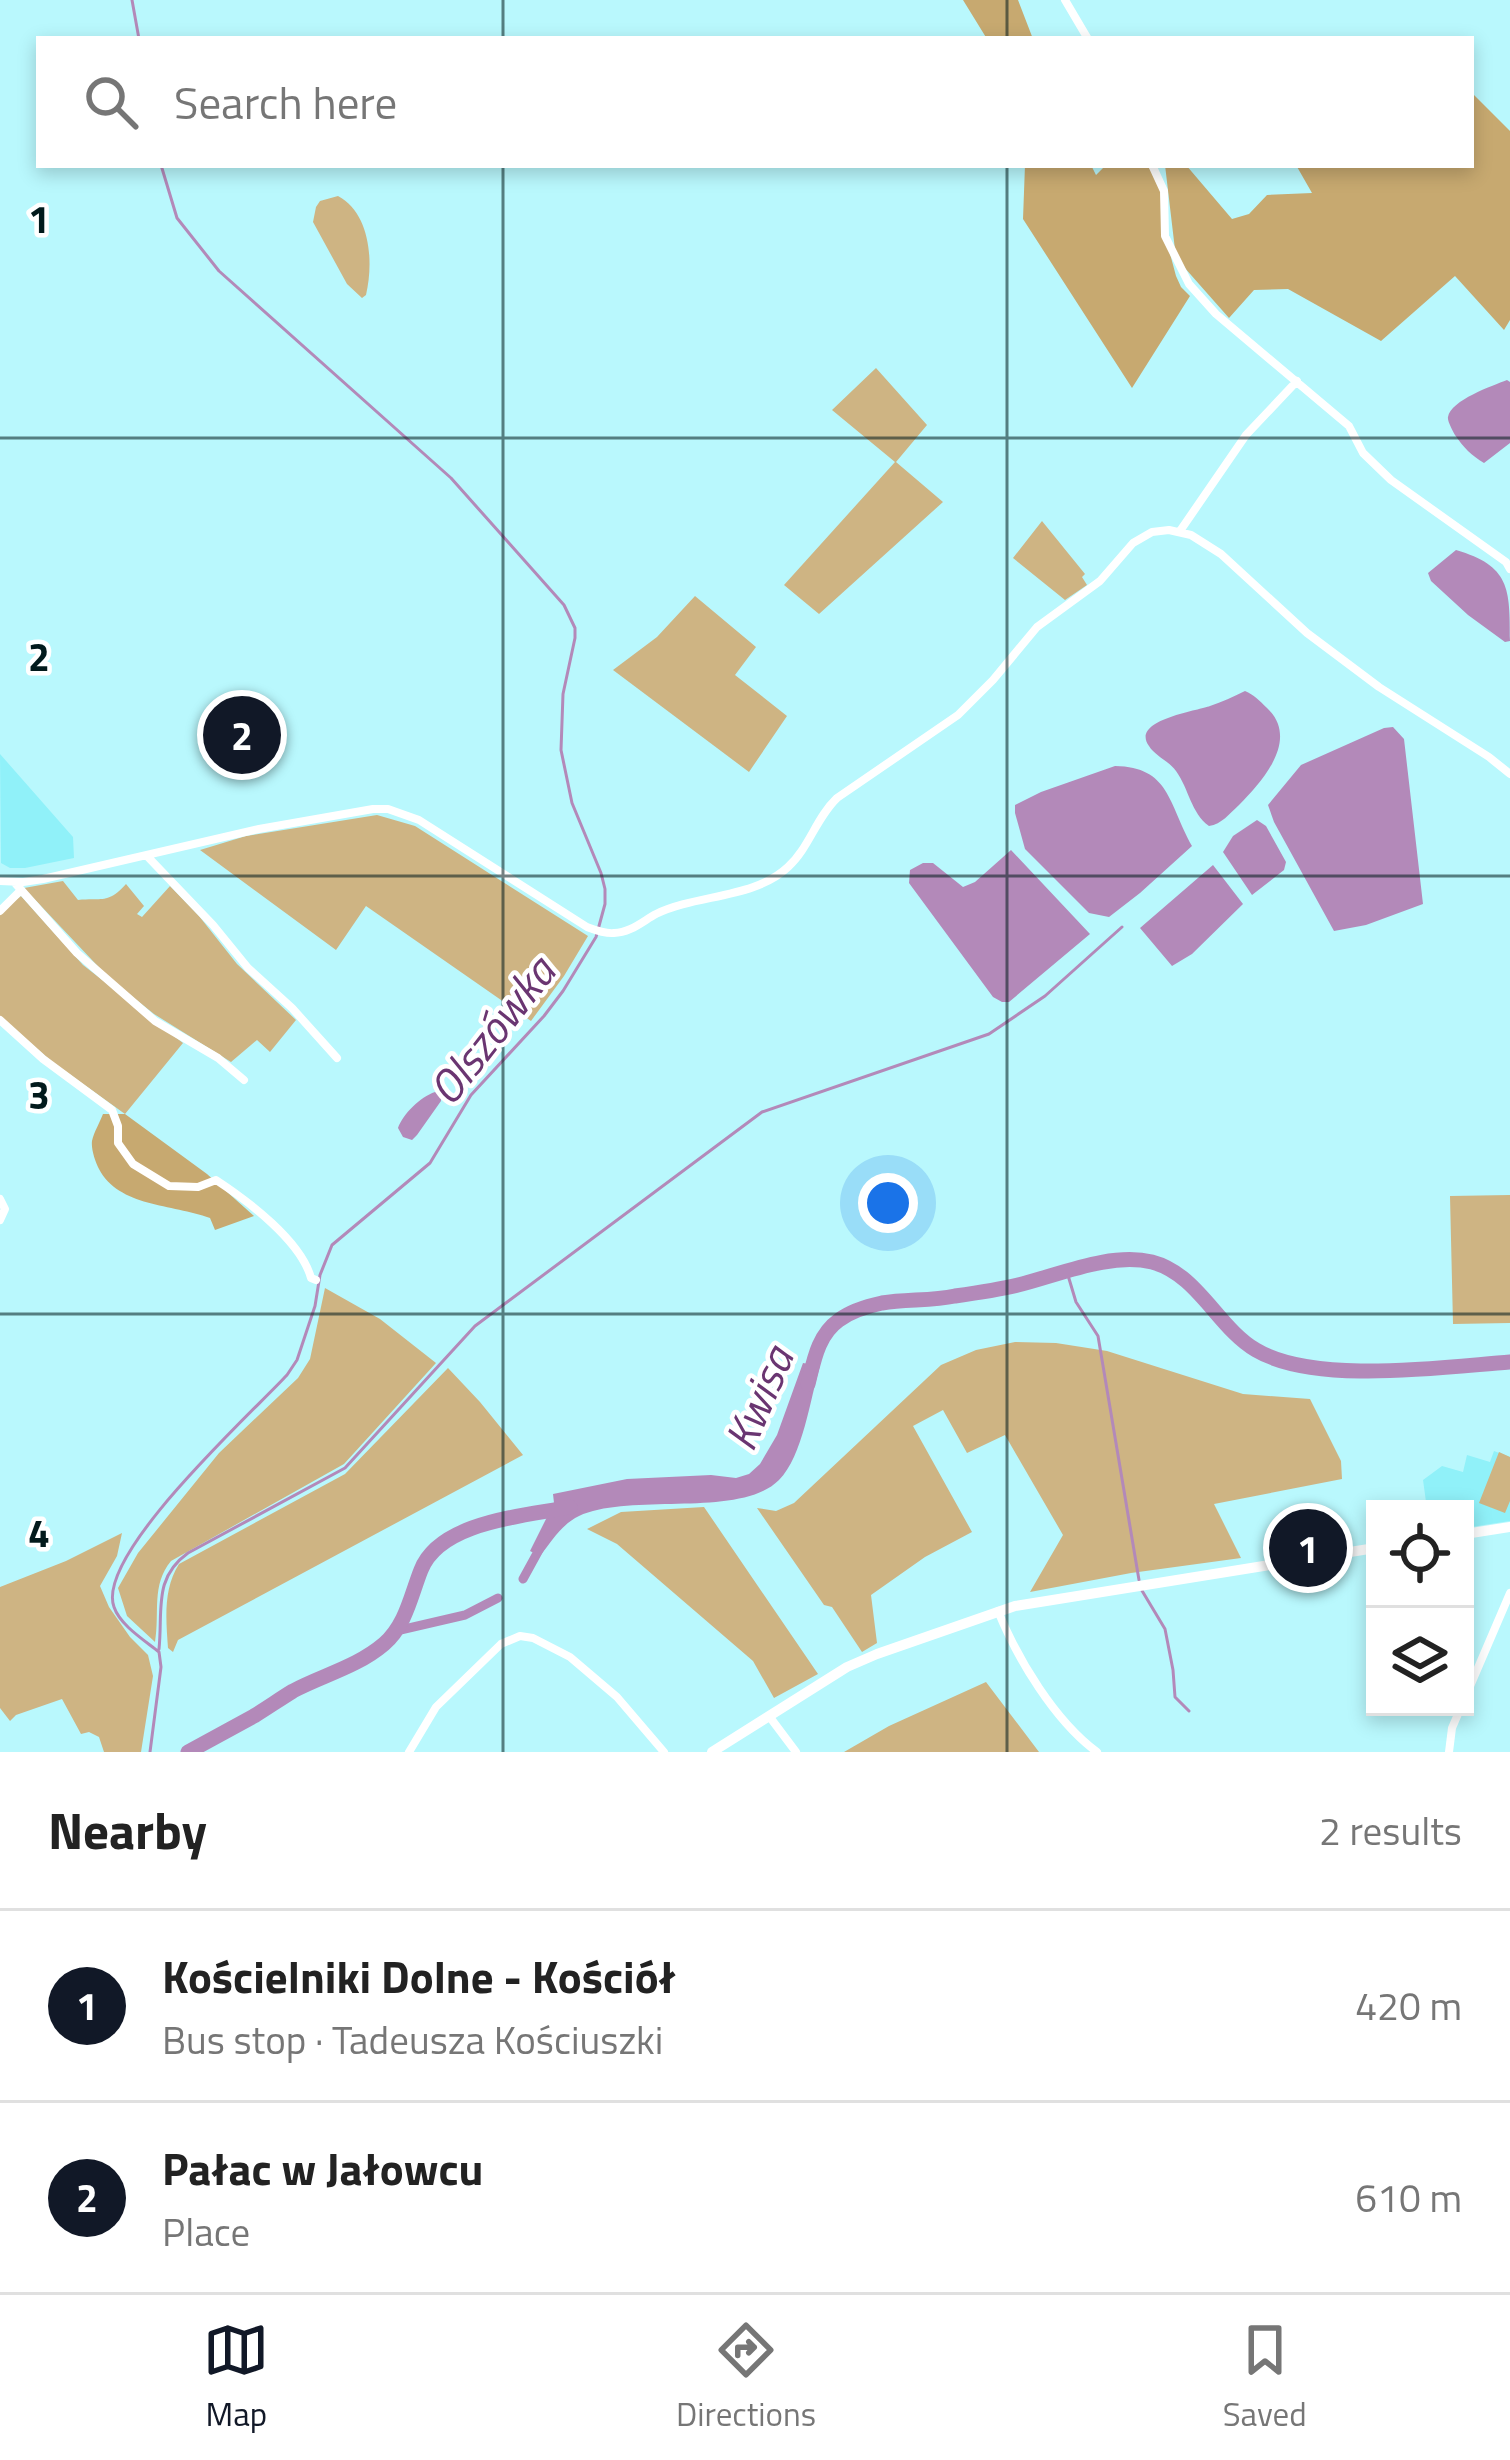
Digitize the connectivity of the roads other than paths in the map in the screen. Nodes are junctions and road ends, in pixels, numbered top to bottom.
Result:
1 (1065, 0) edge
2 (1086, 36) edge
3 (1153, 168) edge
4 (1297, 381) junction
5 (1180, 531) junction
6 (1510, 569) edge
7 (1510, 775) edge
8 (146, 855) junction
9 (0, 881) edge
10 (18, 886) junction
11 (0, 911) edge
12 (0, 1020) edge
13 (338, 1058) dead end
14 (244, 1080) dead end
15 (0, 1199) edge
16 (0, 1220) edge
17 (316, 1280) dead end
18 (1510, 1527) edge
19 (1474, 1533) edge
20 (1366, 1549) edge
21 (1510, 1593) edge
22 (998, 1611) junction
23 (1474, 1677) edge
24 (768, 1715) junction
25 (1457, 1716) edge
26 (409, 1752) edge
27 (664, 1752) edge
28 (712, 1752) edge
29 (796, 1752) edge
30 (1097, 1752) edge
31 (1449, 1752) edge

1 - 2 street
3 - 4 street
4 - 5 street
4 - 6 street
5 - 7 street
5 - 8 street
8 - 10 street
8 - 13 street
9 - 10 street
10 - 11 street
10 - 14 street
12 - 17 street
15 - 16 street
18 - 19 main road
20 - 22 main road
21 - 23 street
22 - 24 main road
22 - 30 street
24 - 28 main road
24 - 29 street
25 - 31 street
26 - 27 street

